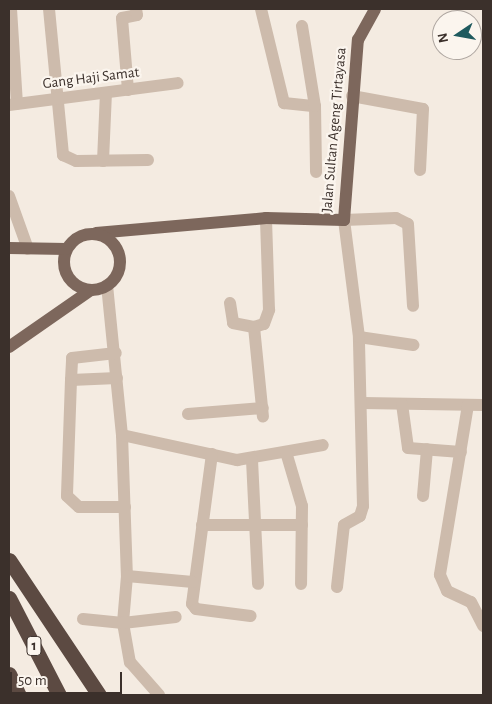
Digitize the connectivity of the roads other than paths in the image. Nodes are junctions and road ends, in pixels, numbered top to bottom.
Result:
1 (11, 9) edge
2 (48, 9) edge
3 (136, 9) edge
4 (261, 9) edge
5 (376, 9) edge
6 (302, 26) dead end
7 (178, 83) dead end
8 (128, 90) junction
9 (106, 93) junction
10 (352, 96) junction
11 (54, 99) junction
12 (13, 105) edge
13 (314, 106) junction
14 (148, 160) dead end
15 (103, 161) junction
16 (420, 170) dead end
17 (316, 172) dead end
18 (9, 196) edge
19 (266, 218) junction
20 (344, 220) junction
21 (96, 233) junction
22 (9, 248) edge
23 (28, 249) junction
24 (66, 249) junction
25 (107, 286) junction
26 (91, 290) junction
27 (230, 303) dead end
28 (413, 306) dead end
29 (254, 327) junction
30 (359, 337) junction
31 (413, 345) dead end
32 (9, 347) edge
33 (116, 353) junction
34 (117, 378) junction
35 (71, 380) junction
36 (362, 404) junction
37 (402, 404) junction
38 (468, 405) junction
39 (483, 405) edge
40 (188, 414) dead end
41 (122, 435) junction
42 (323, 444) dead end
43 (427, 449) junction
44 (286, 452) junction
45 (461, 452) junction
46 (212, 454) junction
47 (252, 460) junction
48 (423, 496) dead end
49 (125, 507) junction
50 (252, 523) junction
51 (202, 525) junction
52 (302, 525) junction
53 (9, 560) edge
54 (127, 576) junction
55 (193, 582) junction
56 (258, 584) dead end
57 (301, 584) dead end
58 (337, 587) dead end
59 (9, 598) edge
60 (251, 616) dead end
61 (176, 617) dead end
62 (83, 619) dead end
63 (123, 623) junction
64 (483, 626) edge
65 (9, 674) edge
66 (9, 684) edge
67 (13, 695) edge
68 (19, 695) edge
69 (59, 695) edge
70 (99, 695) edge
71 (159, 695) edge

1 - 12 street
2 - 11 street
3 - 8 street
4 - 13 street
5 - 10 main road, Jalan Sultan Ageng Tirtayasa
6 - 13 street
7 - 8 street, Gang Haji Samat
8 - 9 street, Gang Haji Samat
9 - 11 street, Gang Haji Samat
9 - 15 street
10 - 16 street
10 - 20 main road, Jalan Sultan Ageng Tirtayasa
11 - 12 street, Gang Haji Samat
11 - 15 street
13 - 17 street
14 - 15 street
18 - 23 street
19 - 20 main road, Jalan Sultan Ageng Tirtayasa
19 - 21 main road, Jalan Sultan Ageng Tirtayasa
19 - 29 street
20 - 28 street
20 - 30 street
21 - 24 main road
21 - 25 main road
22 - 23 main road
23 - 24 main road
24 - 26 main road
25 - 26 main road
25 - 33 street
26 - 32 main road
27 - 29 street
29 - 40 street
30 - 31 street
30 - 36 street
33 - 34 street
33 - 35 street
34 - 35 street
34 - 41 street
35 - 49 street
36 - 37 street
36 - 58 street
37 - 38 street
37 - 43 street
38 - 39 street
38 - 45 street
41 - 46 street
41 - 49 street
42 - 44 street
43 - 45 street
43 - 48 street
44 - 47 street
44 - 52 street
45 - 64 street
46 - 47 street
46 - 51 street
47 - 50 street
49 - 54 street
50 - 51 street
50 - 52 street
50 - 56 street
51 - 55 street
52 - 57 street
53 - 70 highway
54 - 55 street
54 - 63 street
55 - 60 street
59 - 69 highway, 1
61 - 63 street
62 - 63 street
63 - 71 street
65 - 68 highway
66 - 67 highway

